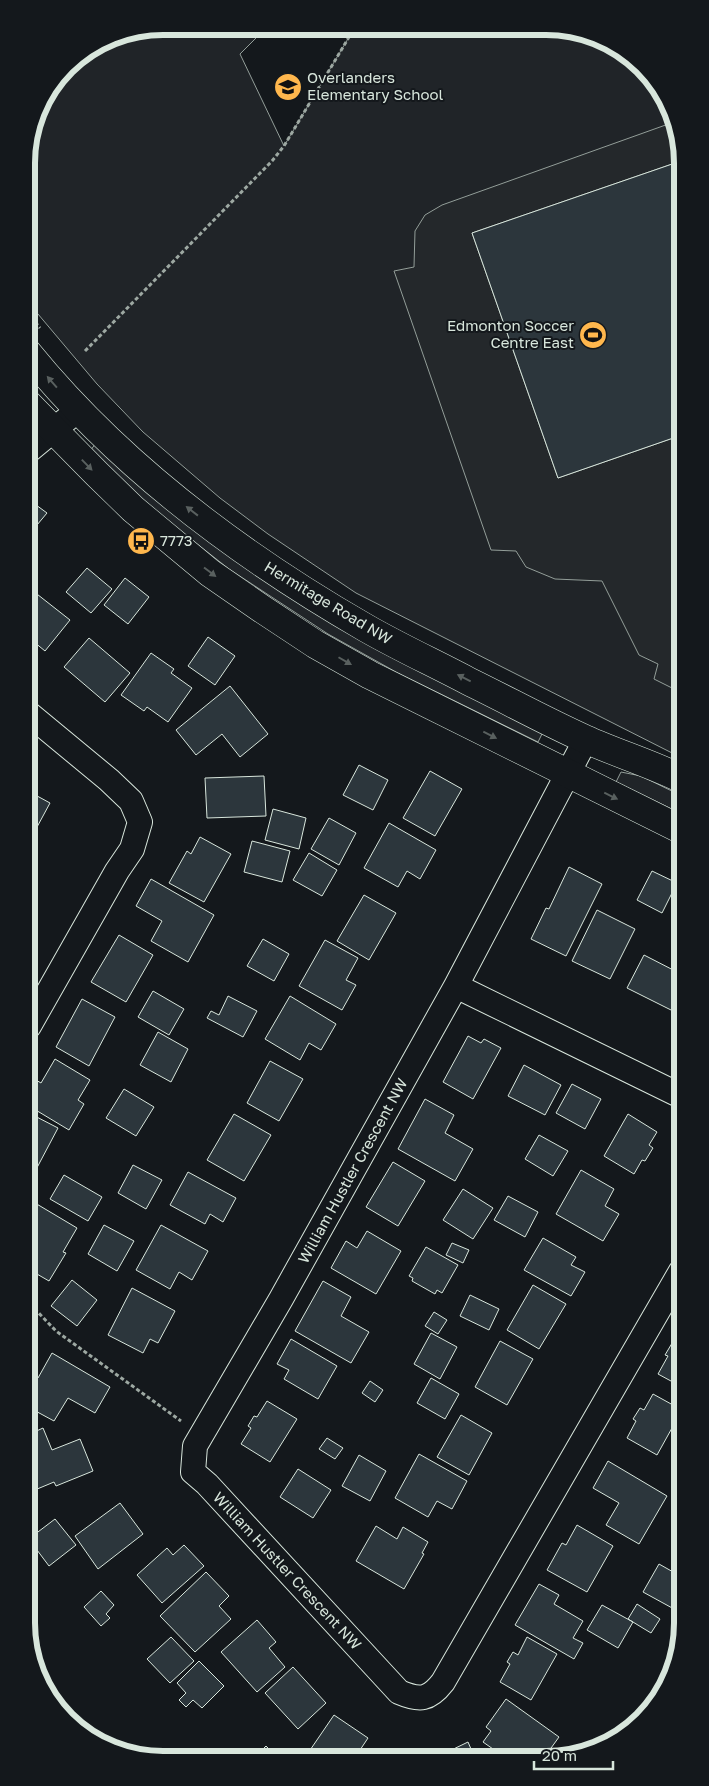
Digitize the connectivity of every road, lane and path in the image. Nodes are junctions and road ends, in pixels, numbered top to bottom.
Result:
1 (351, 35) edge
2 (36, 343) edge
3 (85, 351) dead end
4 (78, 410) junction
5 (35, 411) edge
6 (54, 430) junction
7 (35, 445) edge
8 (35, 719) edge
9 (586, 739) junction
10 (568, 774) junction
11 (674, 775) edge
12 (674, 827) edge
13 (456, 986) junction
14 (35, 1015) edge
15 (674, 1093) edge
16 (674, 1285) edge
17 (35, 1309) edge
18 (201, 1435) junction

1 - 3 path
4 -> 2 street, Hermitage Road NW
4 - 6 street
9 -> 4 street, Hermitage Road NW
5 - 6 street
6 - 7 street
6 -> 10 street
8 - 14 street
9 - 10 street, William Hustler Crescent NW
9 - 11 street, Hermitage Road NW
10 -> 12 street
10 - 13 street, William Hustler Crescent NW
13 - 15 street
13 - 18 street, William Hustler Crescent NW
16 - 18 street, William Hustler Crescent NW
17 - 18 path

